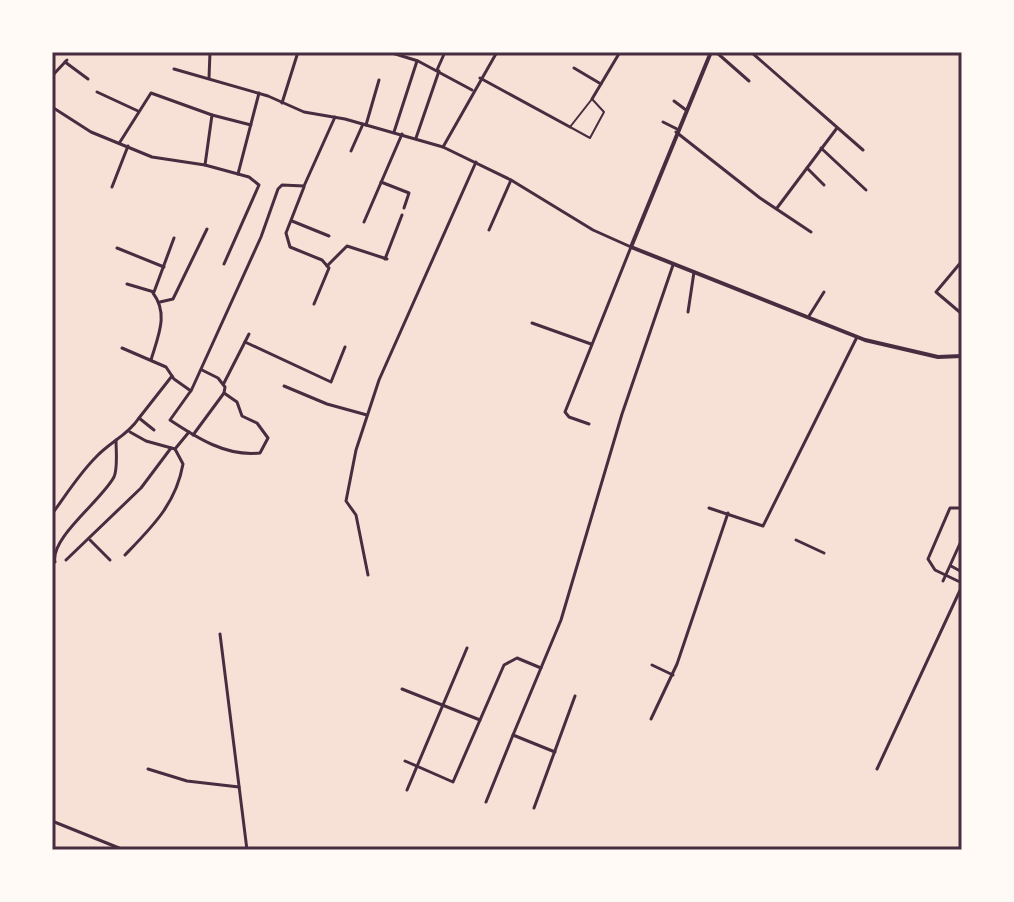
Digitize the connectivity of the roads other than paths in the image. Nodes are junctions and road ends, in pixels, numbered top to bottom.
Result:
1 (210, 52) edge
2 (298, 52) edge
3 (389, 52) edge
4 (445, 52) edge
5 (497, 52) edge
6 (620, 52) edge
7 (713, 52) edge
8 (751, 52) edge
9 (417, 61) junction
10 (574, 68) dead end
11 (174, 69) dead end
12 (438, 70) junction
13 (52, 76) edge
14 (209, 78) junction
15 (480, 78) junction
16 (88, 79) dead end
17 (379, 80) dead end
18 (749, 81) dead end
19 (601, 84) junction
20 (472, 90) junction
21 (97, 92) dead end
22 (259, 93) junction
23 (592, 99) junction
24 (674, 101) dead end
25 (282, 103) junction
26 (52, 107) edge
27 (686, 110) junction
28 (138, 111) junction
29 (212, 115) junction
30 (335, 117) junction
31 (663, 122) dead end
32 (364, 124) junction
33 (251, 125) junction
34 (570, 127) junction
35 (837, 128) junction
36 (676, 130) junction
37 (394, 132) junction
38 (402, 134) junction
39 (416, 138) junction
40 (120, 142) junction
41 (128, 146) junction
42 (443, 147) junction
43 (821, 148) junction
44 (863, 150) dead end
45 (351, 151) dead end
46 (476, 162) junction
47 (205, 165) junction
48 (807, 168) junction
49 (238, 174) junction
50 (511, 180) junction
51 (381, 182) junction
52 (824, 185) dead end
53 (304, 186) junction
54 (112, 187) dead end
55 (866, 190) dead end
56 (404, 208) dead end
57 (777, 208) junction
58 (402, 215) dead end
59 (291, 221) junction
60 (364, 222) dead end
61 (207, 229) dead end
62 (489, 230) dead end
63 (811, 232) dead end
64 (329, 236) dead end
65 (174, 238) dead end
66 (631, 247) junction
67 (117, 248) dead end
68 (962, 261) edge
69 (224, 264) dead end
70 (673, 265) junction
71 (327, 266) junction
72 (164, 267) junction
73 (694, 272) junction
74 (127, 284) dead end
75 (824, 292) dead end
76 (153, 293) junction
77 (160, 302) junction
78 (314, 304) dead end
79 (688, 312) dead end
80 (962, 314) edge
81 (809, 316) junction
82 (532, 323) dead end
83 (249, 334) dead end
84 (857, 337) junction
85 (245, 342) junction
86 (591, 344) junction
87 (345, 347) dead end
88 (122, 348) dead end
89 (962, 356) edge
90 (151, 360) junction
91 (202, 370) junction
92 (172, 376) junction
93 (224, 383) junction
94 (284, 386) dead end
95 (191, 391) junction
96 (224, 393) junction
97 (367, 415) junction
98 (139, 418) junction
99 (589, 424) dead end
100 (154, 430) dead end
101 (130, 432) junction
102 (191, 433) junction
103 (116, 440) junction
104 (173, 449) junction
105 (709, 508) dead end
106 (962, 508) edge
107 (728, 513) junction
108 (52, 514) edge
109 (91, 540) junction
110 (796, 540) dead end
111 (962, 541) edge
112 (824, 553) dead end
113 (125, 555) dead end
114 (66, 560) dead end
115 (110, 560) dead end
116 (55, 562) dead end
117 (950, 566) junction
118 (962, 572) edge
119 (368, 575) dead end
120 (946, 575) junction
121 (943, 581) dead end
122 (962, 584) edge
123 (220, 634) dead end
124 (467, 648) dead end
125 (652, 665) dead end
126 (541, 668) junction
127 (673, 675) junction
128 (402, 689) dead end
129 (575, 696) dead end
130 (443, 705) junction
131 (651, 719) dead end
132 (480, 720) junction
133 (513, 735) junction
134 (555, 752) junction
135 (405, 761) dead end
136 (417, 766) junction
137 (148, 769) dead end
138 (877, 769) dead end
139 (239, 787) junction
140 (407, 790) dead end
141 (486, 802) dead end
142 (534, 808) dead end
143 (52, 821) edge
144 (124, 850) edge
145 (247, 850) edge

1 - 14 street
2 - 25 street
3 - 9 street
4 - 12 street
5 - 15 street
6 - 19 street
7 - 18 street
7 - 27 street
8 - 35 street
9 - 12 street
9 - 37 street
10 - 19 street
11 - 14 street
12 - 20 street
12 - 39 street
13 - 16 street
14 - 22 street
15 - 20 street
15 - 34 street
17 - 32 street
19 - 23 street
20 - 42 street
21 - 28 street
22 - 25 street
22 - 33 street
23 - 34 lane
23 - 34 lane
24 - 27 street
25 - 30 street
26 - 40 street
27 - 36 street
28 - 29 street
28 - 40 street
29 - 33 street
29 - 47 street
30 - 32 street
30 - 53 street
31 - 36 street
32 - 37 street
32 - 45 street
33 - 49 street
35 - 43 street
35 - 44 street
36 - 57 street
36 - 66 street
37 - 38 street
38 - 39 street
38 - 51 street
39 - 42 street
40 - 41 street
41 - 47 street
41 - 54 street
42 - 46 street
43 - 48 street
43 - 55 street
46 - 50 street
46 - 97 street
47 - 49 street
48 - 52 street
48 - 57 street
49 - 69 street
50 - 62 street
50 - 66 street
51 - 56 street
51 - 60 street
53 - 59 street
53 - 91 street
57 - 63 street
58 - 71 street
59 - 64 street
59 - 71 street
61 - 77 street
65 - 72 street
66 - 70 street
66 - 86 street
67 - 72 street
68 - 80 street
70 - 73 street
70 - 126 street
71 - 78 street
72 - 76 street
73 - 79 street
73 - 81 street
74 - 76 street
75 - 81 street
76 - 77 street
77 - 90 street
81 - 84 street
82 - 86 street
83 - 85 street
84 - 89 street
84 - 107 street
85 - 87 street
85 - 93 street
86 - 99 street
88 - 90 street
90 - 92 street
91 - 93 street
91 - 95 street
92 - 95 street
92 - 98 street
93 - 96 street
94 - 97 street
95 - 102 street
96 - 102 street
96 - 102 street
97 - 119 street
98 - 100 street
98 - 101 street
101 - 103 street
101 - 104 street
102 - 104 street
103 - 108 street
103 - 116 street
104 - 109 street
104 - 113 street
105 - 107 street
106 - 120 street
107 - 127 street
109 - 114 street
109 - 115 street
110 - 112 street
111 - 117 street
117 - 118 street
117 - 120 street
120 - 121 street
120 - 122 street
122 - 138 street
123 - 139 street
124 - 130 street
125 - 127 street
126 - 132 street
126 - 133 street
127 - 131 street
128 - 130 street
129 - 134 street
130 - 132 street
130 - 136 street
132 - 136 street
133 - 134 street
133 - 141 street
134 - 142 street
135 - 136 street
136 - 140 street
137 - 139 street
139 - 145 street
143 - 144 street

